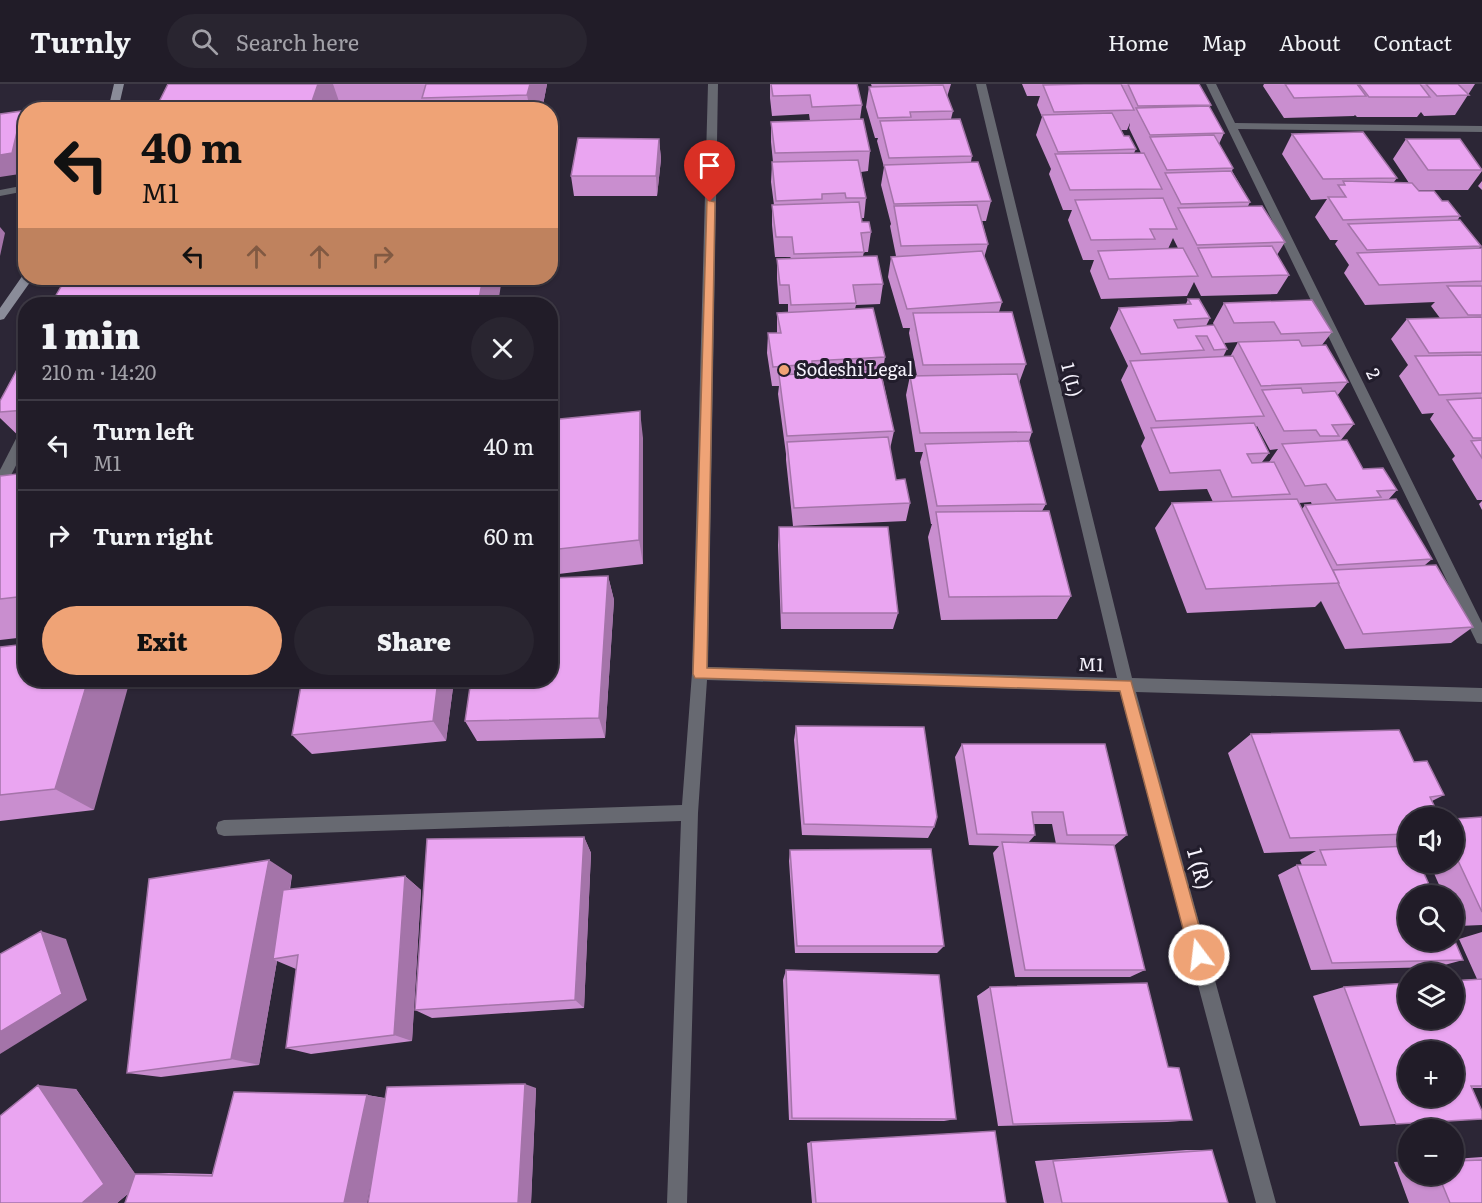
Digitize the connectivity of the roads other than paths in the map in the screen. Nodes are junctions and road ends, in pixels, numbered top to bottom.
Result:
1 (119, 84) edge
2 (713, 84) edge
3 (981, 84) edge
4 (1211, 84) edge
5 (115, 102) edge
6 (1231, 126) junction
7 (1482, 129) edge
8 (18, 190) edge
9 (0, 193) edge
10 (22, 285) edge
11 (0, 316) edge
12 (18, 450) edge
13 (6, 477) edge
14 (1482, 638) edge
15 (700, 674) junction
16 (1126, 685) junction
17 (1482, 695) edge
18 (690, 813) junction
19 (224, 828) dead end
20 (677, 1203) edge
21 (1266, 1203) edge

1 - 5 street
2 - 15 street
3 - 16 street, 1 (L)
4 - 6 street, 2
6 - 7 street
6 - 14 street, 2
8 - 9 street
10 - 11 street
12 - 13 street
15 - 16 street, M1
15 - 18 street
16 - 17 street, M1
16 - 21 street, 1 (R)
18 - 19 street
18 - 20 street

